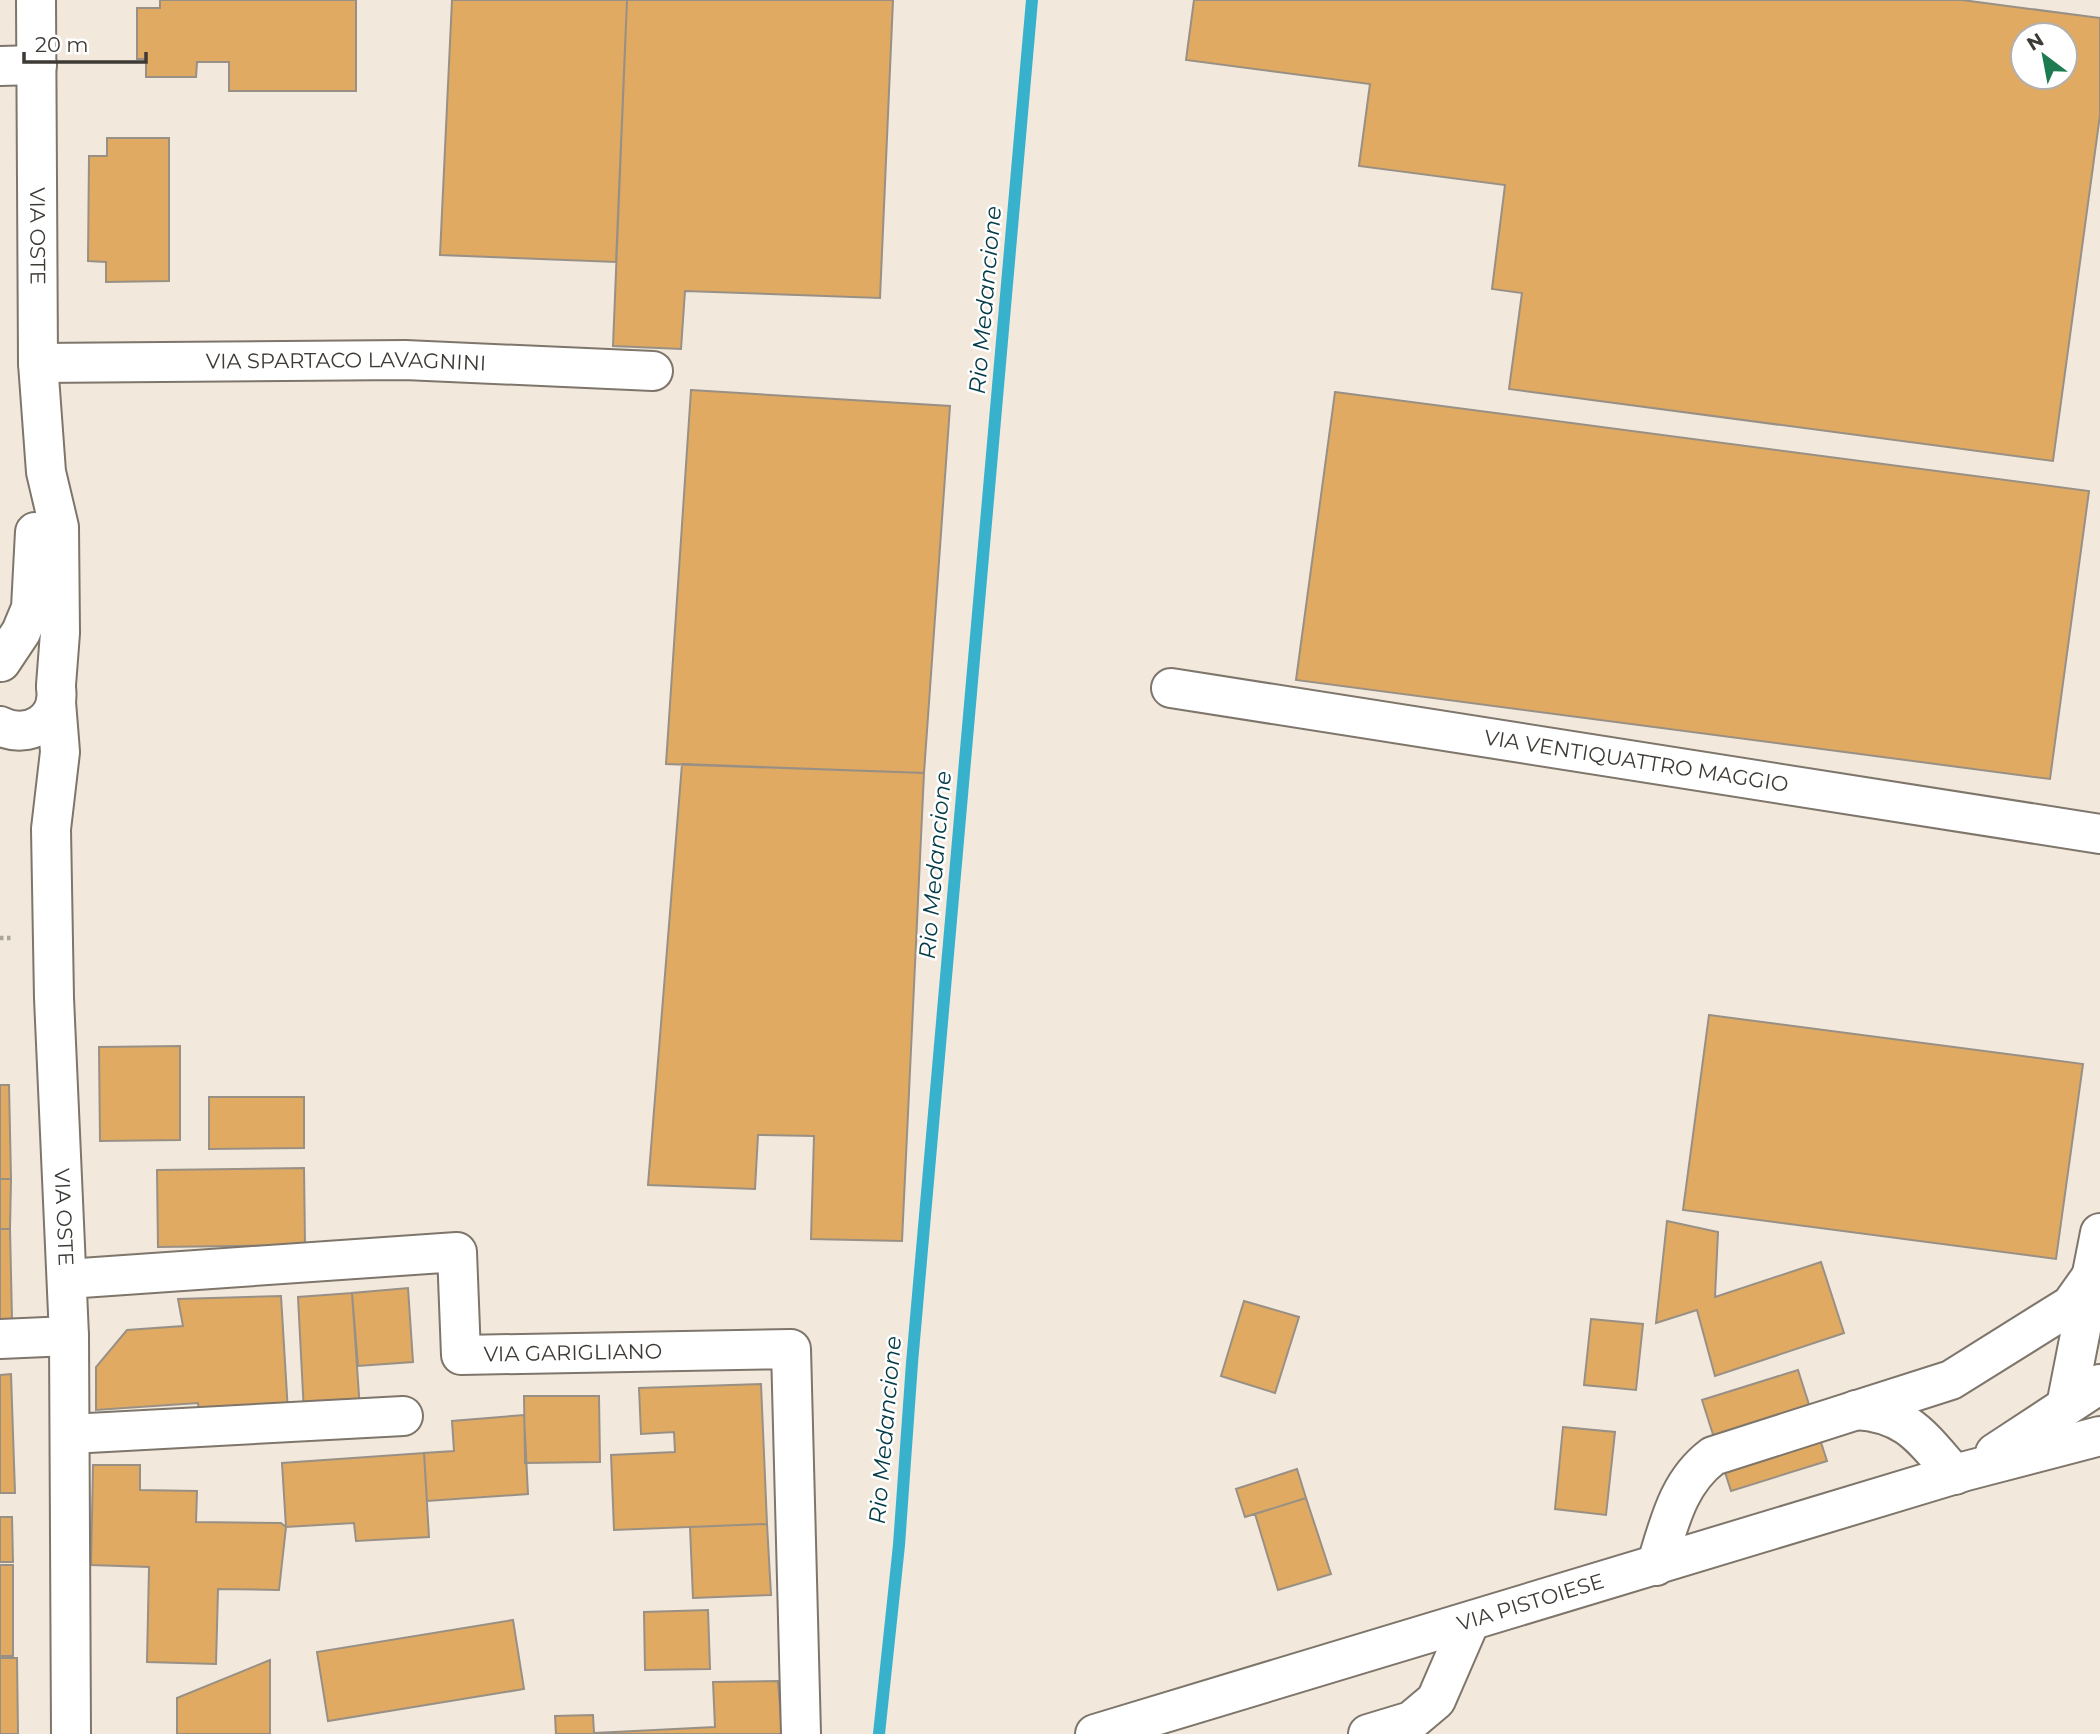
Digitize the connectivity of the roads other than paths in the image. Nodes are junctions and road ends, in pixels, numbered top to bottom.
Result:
1 (36, 0) edge
2 (18, 65) edge
3 (38, 363) junction
4 (653, 371) dead end
5 (47, 472) junction
6 (0, 662) edge
7 (1171, 688) dead end
8 (56, 693) junction
9 (0, 726) edge
10 (2100, 834) edge
11 (2100, 1233) edge
12 (2093, 1274) junction
13 (67, 1279) junction
14 (69, 1336) junction
15 (0, 1339) edge
16 (2100, 1384) edge
17 (2066, 1406) junction
18 (1856, 1410) junction
19 (403, 1416) dead end
20 (70, 1434) junction
21 (2100, 1436) edge
22 (1961, 1473) junction
23 (1656, 1566) junction
24 (1469, 1624) junction
25 (1179, 1724) edge
26 (71, 1734) edge
27 (801, 1734) edge
28 (1095, 1734) edge
29 (1368, 1734) edge

1 - 2 street, VIA OSTE
2 - 3 street, VIA OSTE
3 - 4 street, VIA SPARTACO LAVAGNINI
3 - 5 street, VIA OSTE
5 - 6 street, VIA OSTE
5 - 8 street, VIA OSTE
6 - 8 street
7 - 10 street, VIA VENTIQUATTRO MAGGIO
8 - 9 street
8 - 13 street, VIA OSTE
11 - 12 street
12 - 17 street
12 - 18 street
13 - 14 street, VIA OSTE
13 - 27 street, VIA GARIGLIANO
14 - 15 street
14 - 20 street, VIA OSTE
16 - 17 street, VIA PISTOIESE
17 - 22 street, VIA PISTOIESE
18 - 22 street
18 - 23 street
19 - 20 street
20 - 26 street, VIA OSTE
21 - 22 street, VIA PISTOIESE
22 - 23 street, VIA PISTOIESE
23 - 24 street, VIA PISTOIESE
24 - 25 street, VIA PISTOIESE
24 - 29 street
25 - 28 street, VIA PISTOIESE

